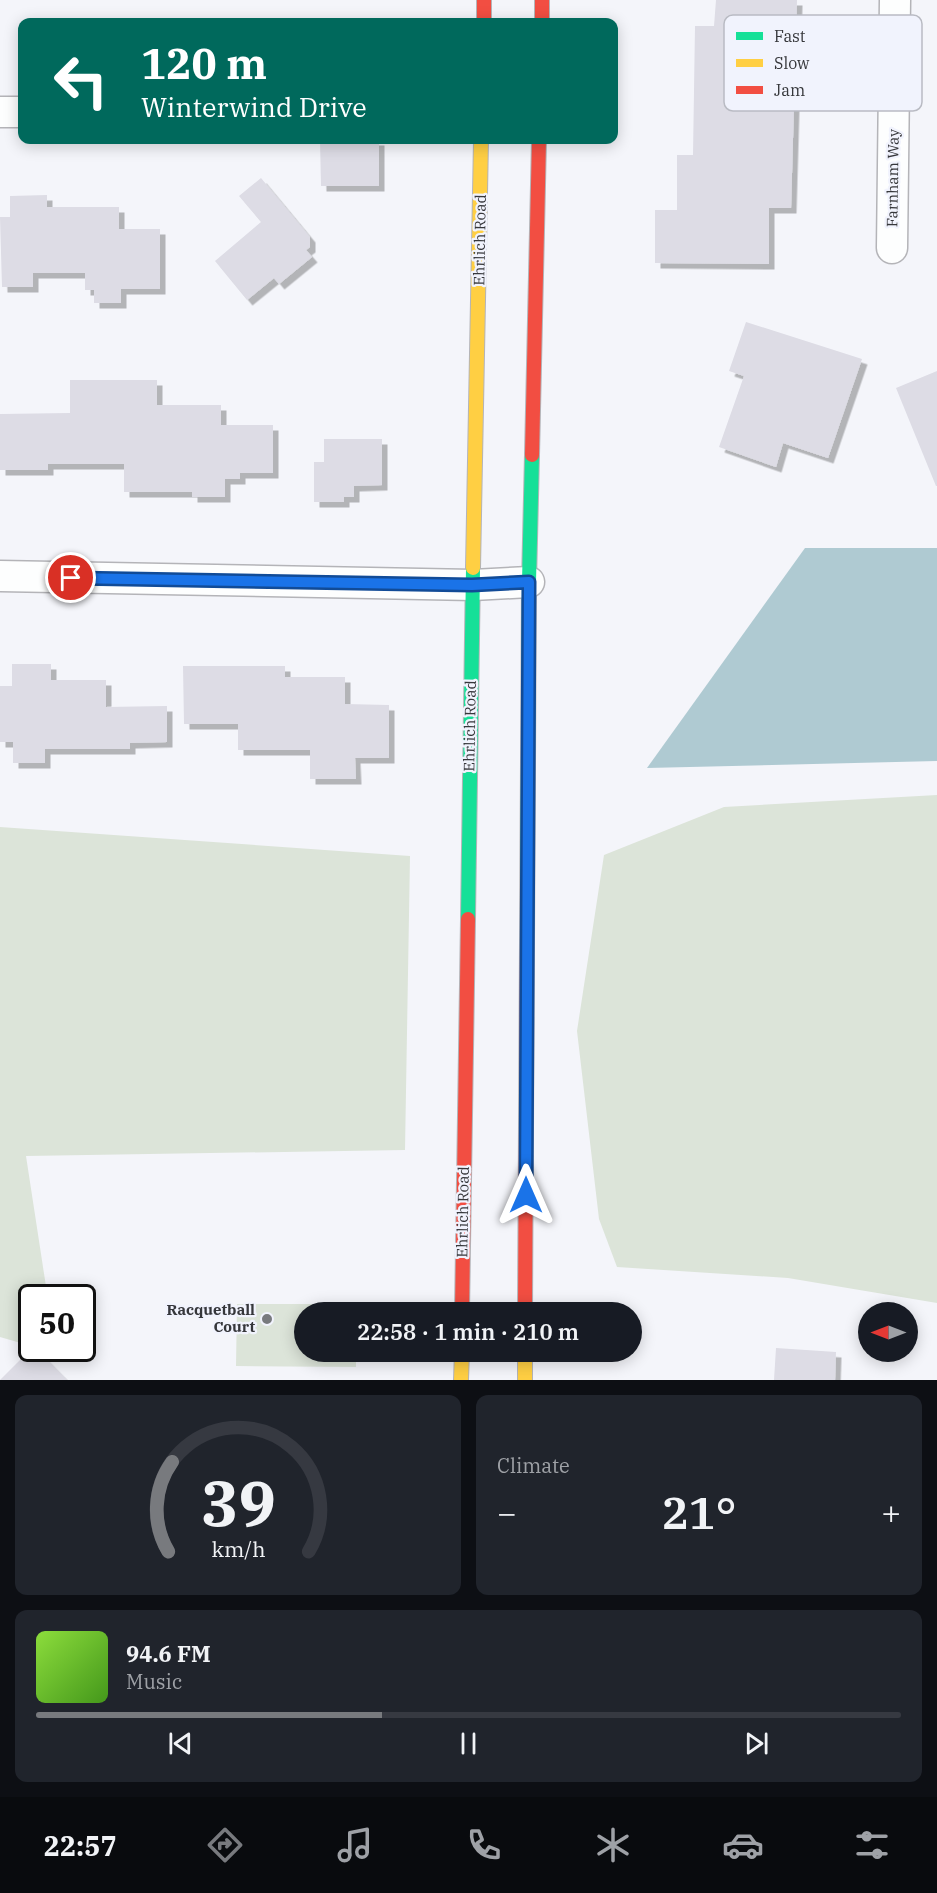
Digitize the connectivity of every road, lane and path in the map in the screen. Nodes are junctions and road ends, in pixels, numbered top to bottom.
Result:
1 (484, 0) edge
2 (542, 0) edge
3 (895, 0) edge
4 (895, 15) edge
5 (484, 18) edge
6 (542, 18) edge
7 (894, 111) edge
8 (0, 112) edge
9 (18, 112) edge
10 (481, 144) edge
11 (539, 144) edge
12 (892, 248) dead end
13 (0, 576) edge
14 (529, 582) junction
15 (472, 585) junction
16 (462, 1302) edge
17 (525, 1302) edge
18 (462, 1362) edge
19 (525, 1362) edge
20 (461, 1380) edge
21 (525, 1380) edge

1 - 5 main road
2 - 6 main road
3 - 4 street, Farnham Way
7 - 12 street, Farnham Way
8 - 9 street
10 - 15 main road, Ehrlich Road
11 - 14 main road
13 - 15 street
14 - 15 street
14 - 17 main road
15 - 16 main road, Ehrlich Road
18 - 20 main road
19 - 21 main road

